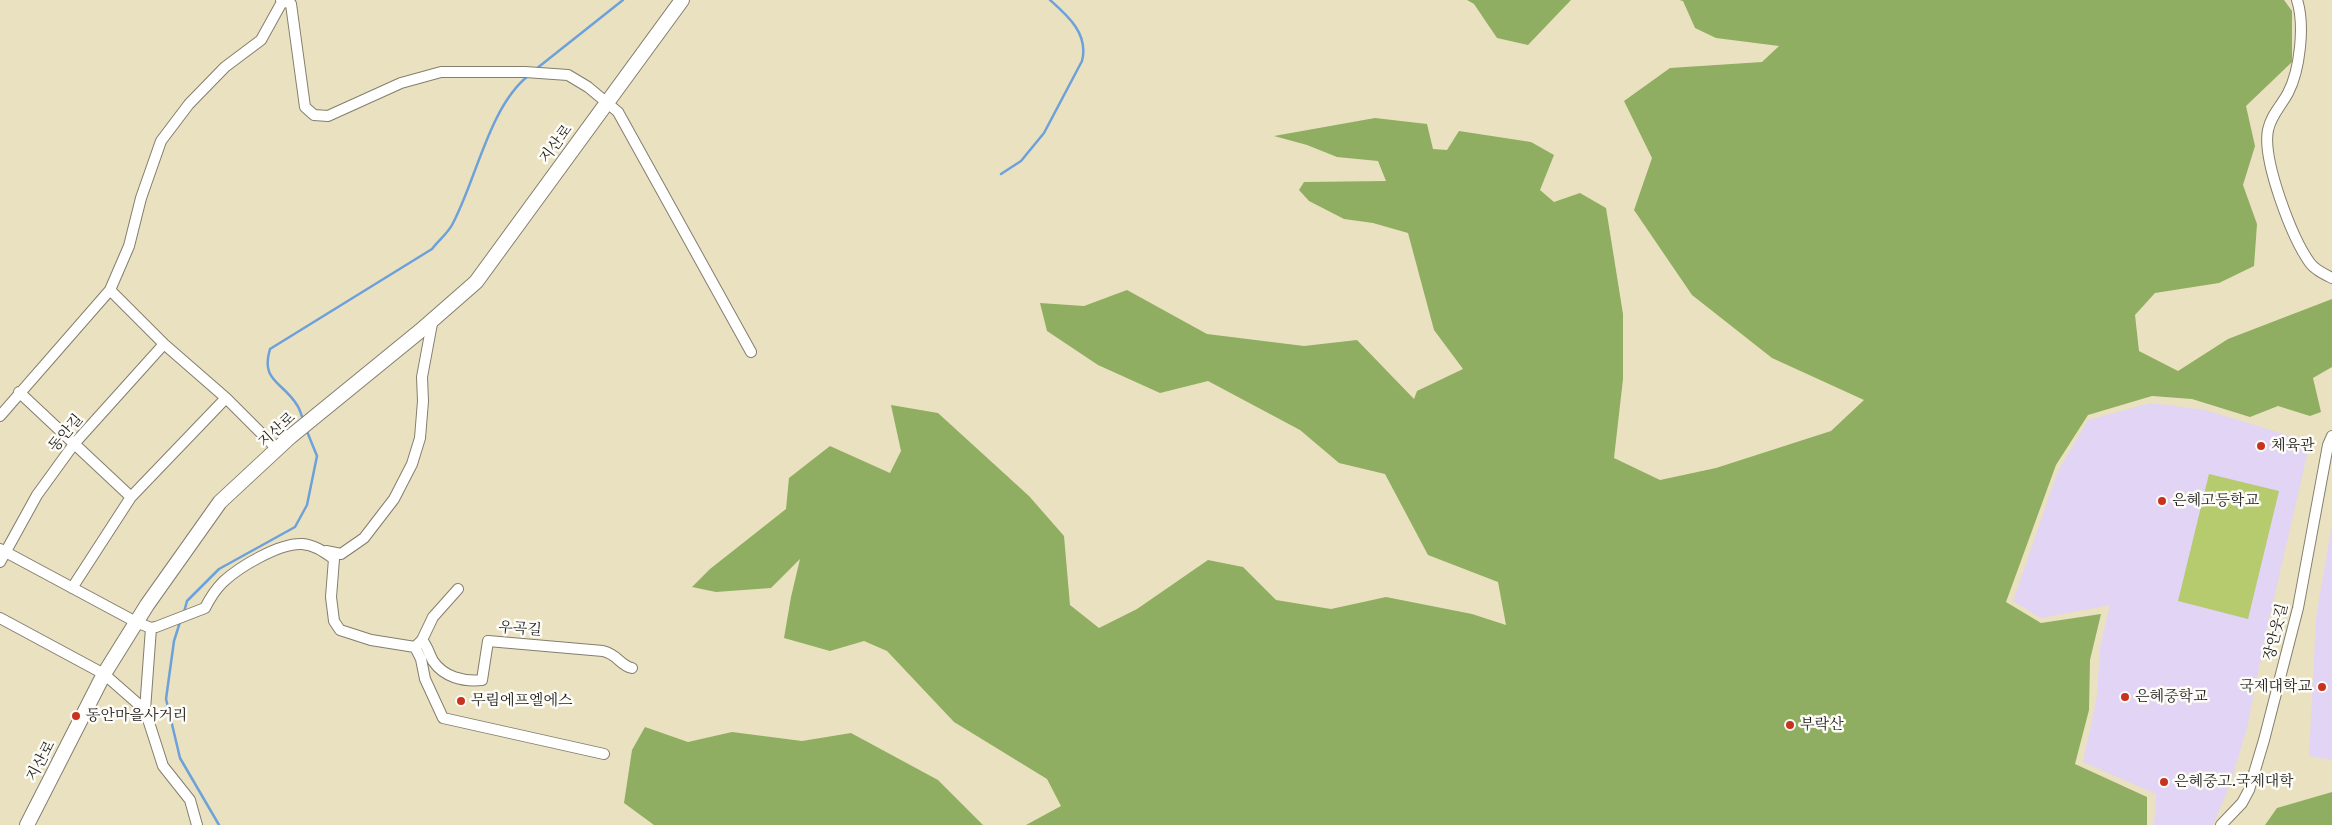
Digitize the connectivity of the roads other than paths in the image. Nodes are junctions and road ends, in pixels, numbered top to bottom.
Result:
1 (682, 0) edge
2 (2297, 0) edge
3 (282, 1) edge
4 (606, 104) junction
5 (2332, 278) edge
6 (110, 290) junction
7 (433, 318) junction
8 (164, 344) junction
9 (751, 352) dead end
10 (19, 392) junction
11 (226, 398) junction
12 (0, 416) edge
13 (2332, 436) edge
14 (74, 444) junction
15 (278, 450) junction
16 (131, 497) junction
17 (318, 548) junction
18 (3, 550) edge
19 (0, 562) edge
20 (72, 588) junction
21 (458, 589) dead end
22 (0, 618) edge
23 (136, 622) junction
24 (154, 627) junction
25 (418, 644) junction
26 (632, 668) dead end
27 (104, 674) junction
28 (145, 710) junction
29 (604, 754) dead end
30 (27, 825) edge
31 (197, 825) edge
32 (2221, 825) edge

1 - 4 main road, 지산로
2 - 5 street
3 - 4 street
3 - 6 street
4 - 7 main road, 지산로
4 - 9 street
6 - 8 street
6 - 10 street
7 - 15 main road, 지산로
7 - 17 street
8 - 11 street
8 - 14 street, 동안길
10 - 12 street
10 - 14 street
11 - 15 street
11 - 16 street
13 - 32 street, 장안웃길
14 - 16 street
14 - 18 street, 동안길
15 - 23 main road, 지산로
16 - 20 street
17 - 24 street
17 - 25 street
18 - 19 street, 동안길
18 - 20 street
20 - 23 street
21 - 25 street
22 - 27 street
23 - 24 street
23 - 27 main road, 지산로
24 - 28 street
25 - 26 street, 우곡길
25 - 29 street
27 - 28 street
27 - 30 main road, 지산로
28 - 31 street

